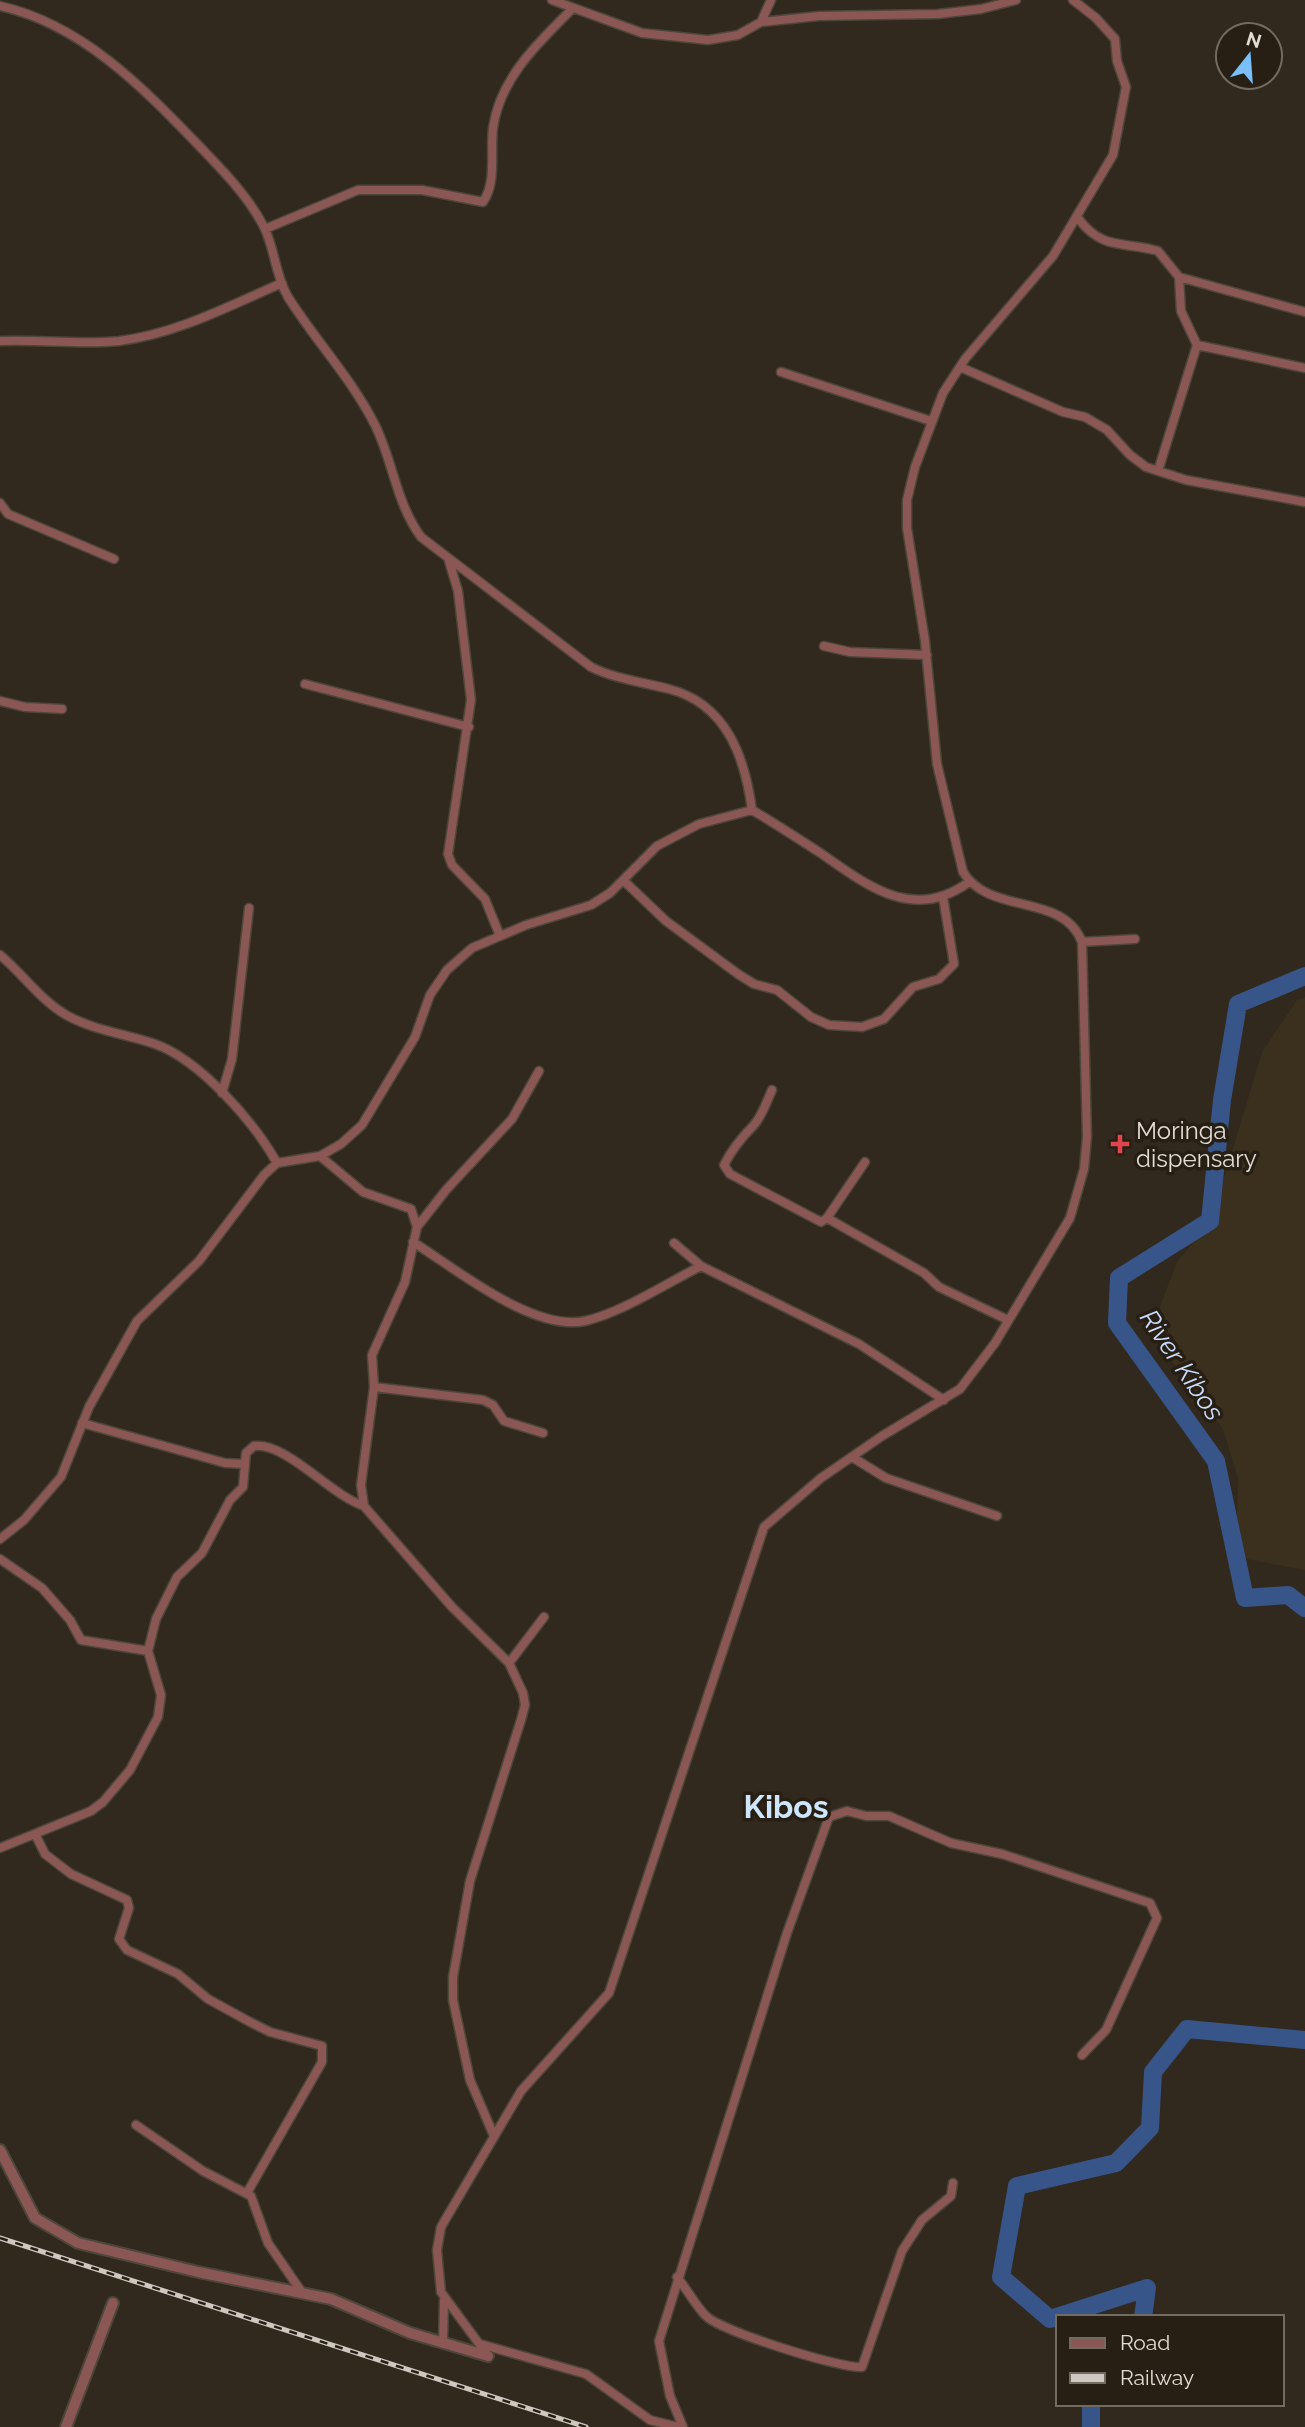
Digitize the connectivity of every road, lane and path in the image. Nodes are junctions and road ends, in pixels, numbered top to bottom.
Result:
1 (552, 0) edge
2 (771, 0) edge
3 (1016, 0) edge
4 (1073, 0) edge
5 (0, 6) edge
6 (572, 9) junction
7 (761, 22) junction
8 (1078, 218) junction
9 (265, 229) junction
10 (1179, 277) junction
11 (282, 283) junction
12 (1305, 312) edge
13 (0, 341) edge
14 (1197, 345) junction
15 (960, 367) junction
16 (1305, 368) edge
17 (781, 372) dead end
18 (931, 421) junction
19 (1158, 471) junction
20 (1305, 502) edge
21 (0, 503) edge
22 (114, 559) dead end
23 (449, 561) junction
24 (824, 646) dead end
25 (927, 655) junction
26 (305, 684) dead end
27 (0, 701) edge
28 (62, 709) dead end
29 (469, 727) junction
30 (752, 810) junction
31 (623, 880) junction
32 (969, 882) junction
33 (943, 897) junction
34 (249, 908) dead end
35 (500, 936) junction
36 (1135, 939) dead end
37 (1082, 942) junction
38 (0, 955) edge
39 (540, 1071) dead end
40 (772, 1090) dead end
41 (222, 1093) junction
42 (320, 1156) junction
43 (864, 1162) dead end
44 (277, 1163) junction
45 (827, 1218) junction
46 (417, 1227) junction
47 (413, 1242) junction
48 (674, 1242) dead end
49 (701, 1266) junction
50 (1009, 1320) junction
51 (374, 1387) junction
52 (944, 1400) junction
53 (82, 1423) junction
54 (543, 1433) dead end
55 (852, 1457) junction
56 (244, 1464) junction
57 (364, 1506) junction
58 (997, 1516) dead end
59 (0, 1539) edge
60 (0, 1559) edge
61 (544, 1617) dead end
62 (148, 1651) junction
63 (509, 1663) junction
64 (35, 1834) junction
65 (0, 1848) edge
66 (1082, 2055) dead end
67 (136, 2125) dead end
68 (494, 2136) junction
69 (0, 2150) edge
70 (953, 2183) dead end
71 (247, 2193) junction
72 (677, 2277) junction
73 (301, 2291) junction
74 (444, 2300) junction
75 (113, 2303) dead end
76 (480, 2343) junction
77 (443, 2344) junction
78 (488, 2356) joint
79 (66, 2427) edge
80 (680, 2427) edge

1 - 6 street
2 - 7 street
3 - 7 street
4 - 8 street
5 - 9 street
6 - 7 street
6 - 9 street
8 - 10 street
8 - 15 street
9 - 11 street
10 - 12 street
10 - 14 street
11 - 13 street
11 - 23 street
14 - 16 street
14 - 19 street
15 - 18 street
15 - 19 street
17 - 18 street
18 - 25 street
19 - 20 street
21 - 22 street
23 - 29 street
23 - 30 street
24 - 25 street
25 - 32 street
26 - 29 street
27 - 28 street
29 - 35 street
30 - 31 street
30 - 33 street
31 - 33 street
31 - 35 street
32 - 33 street
32 - 37 street
34 - 41 street
35 - 42 street
36 - 37 street
37 - 50 street
38 - 41 street
39 - 46 street
40 - 45 street
41 - 44 street
42 - 44 street
42 - 46 street
43 - 45 street
44 - 53 street
45 - 50 street
46 - 47 street
47 - 49 street
47 - 51 street
48 - 49 street
49 - 52 street
50 - 52 street
51 - 54 street
51 - 57 street
52 - 55 street
53 - 56 street
53 - 59 street
55 - 58 street
55 - 68 street
56 - 57 street
56 - 62 street
57 - 63 street
60 - 62 street
61 - 63 street
62 - 64 street
63 - 68 street
64 - 65 street
64 - 71 street
66 - 72 street
67 - 71 street
68 - 74 street
69 - 73 street
70 - 72 street
71 - 73 street
72 - 80 street
73 - 77 street
74 - 76 street
74 - 77 street
75 - 79 street
76 - 78 street
76 - 80 street
77 - 78 street

